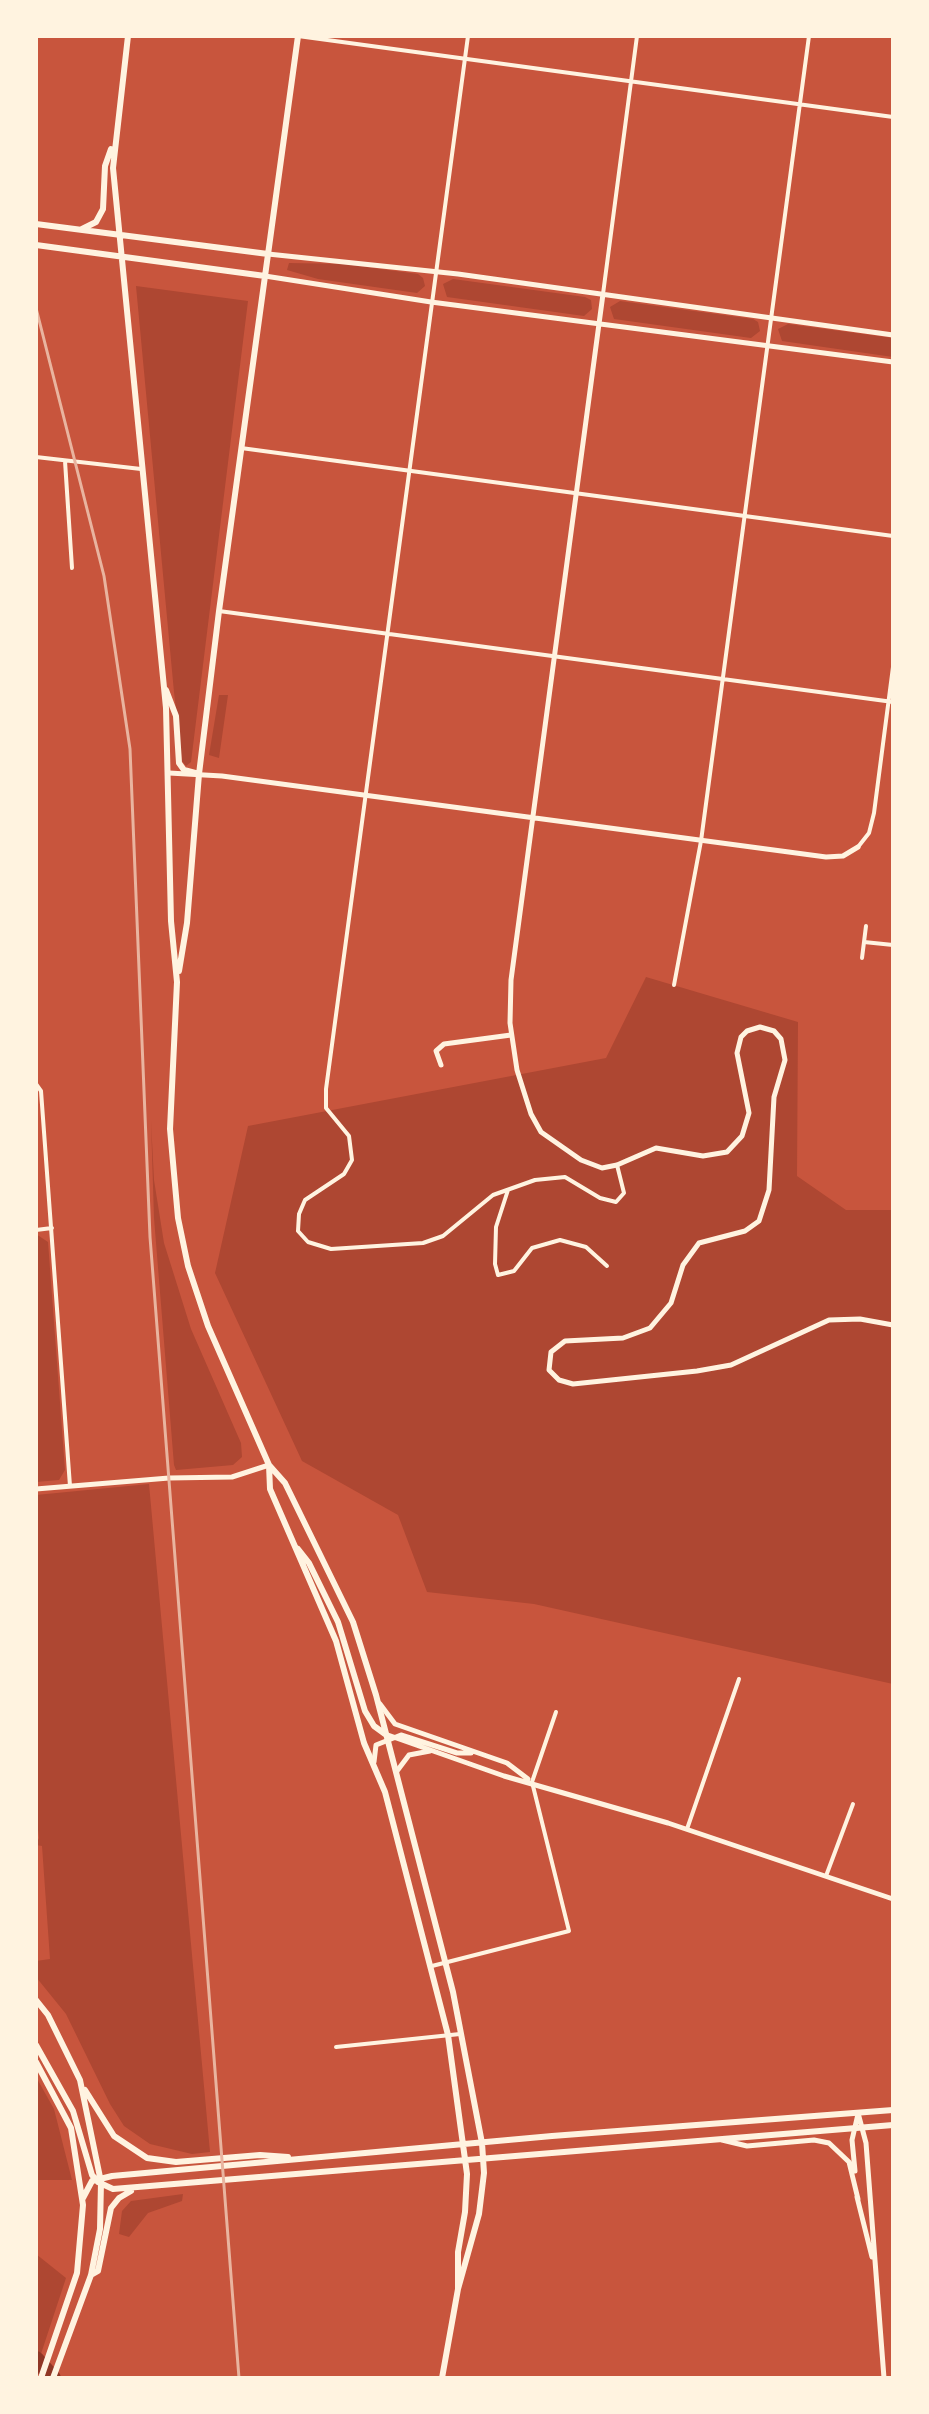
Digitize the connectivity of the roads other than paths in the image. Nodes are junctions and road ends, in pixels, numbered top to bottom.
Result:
1 (128, 36) edge
2 (298, 36) edge
3 (468, 36) edge
4 (637, 36) edge
5 (809, 36) edge
6 (465, 59) junction
7 (631, 81) junction
8 (800, 104) junction
9 (893, 117) edge
10 (113, 141) junction
11 (36, 224) edge
12 (77, 230) junction
13 (121, 237) junction
14 (36, 245) edge
15 (268, 254) junction
16 (123, 256) junction
17 (435, 271) junction
18 (265, 276) junction
19 (603, 294) junction
20 (431, 302) junction
21 (770, 319) junction
22 (598, 323) junction
23 (893, 335) edge
24 (767, 345) junction
25 (893, 362) edge
26 (241, 448) junction
27 (36, 457) edge
28 (65, 461) junction
29 (144, 469) junction
30 (410, 471) junction
31 (577, 493) junction
32 (744, 515) junction
33 (893, 536) edge
34 (72, 568) dead end
35 (219, 611) junction
36 (388, 634) junction
37 (554, 656) junction
38 (893, 667) edge
39 (722, 678) junction
40 (164, 686) junction
41 (891, 702) edge
42 (169, 773) junction
43 (199, 774) junction
44 (366, 797) junction
45 (534, 818) junction
46 (701, 841) junction
47 (858, 847) joint
48 (866, 926) dead end
49 (864, 942) junction
50 (893, 945) edge
51 (862, 958) dead end
52 (177, 982) junction
53 (674, 985) dead end
54 (511, 1035) junction
55 (441, 1065) dead end
56 (36, 1084) edge
57 (617, 1165) junction
58 (509, 1188) junction
59 (52, 1228) junction
60 (36, 1230) edge
61 (607, 1266) dead end
62 (893, 1325) edge
63 (269, 1465) junction
64 (70, 1486) junction
65 (36, 1489) edge
66 (290, 1539) junction
67 (739, 1679) dead end
68 (376, 1695) junction
69 (556, 1712) dead end
70 (388, 1737) junction
71 (430, 1751) junction
72 (476, 1753) junction
73 (376, 1769) junction
74 (396, 1776) junction
75 (532, 1782) junction
76 (853, 1804) dead end
77 (687, 1829) junction
78 (826, 1876) junction
79 (893, 1899) edge
80 (445, 1962) junction
81 (432, 1966) junction
82 (36, 2000) edge
83 (462, 2033) junction
84 (448, 2035) junction
85 (36, 2045) edge
86 (336, 2047) dead end
87 (36, 2062) edge
88 (80, 2080) junction
89 (893, 2110) edge
90 (858, 2113) junction
91 (893, 2125) edge
92 (864, 2127) junction
93 (855, 2128) junction
94 (717, 2139) junction
95 (482, 2143) junction
96 (465, 2145) junction
97 (308, 2159) junction
98 (484, 2159) junction
99 (466, 2161) junction
100 (99, 2180) junction
101 (135, 2188) junction
102 (83, 2198) junction
103 (858, 2199) junction
104 (875, 2270) junction
105 (91, 2275) junction
106 (458, 2289) junction
107 (41, 2378) edge
108 (53, 2378) edge
109 (442, 2378) edge
110 (884, 2378) edge

1 - 10 main road
2 - 6 street
2 - 15 main road
3 - 6 street
4 - 7 street
5 - 8 street
6 - 7 street
6 - 17 street
7 - 8 street
7 - 19 street
8 - 9 street
8 - 21 street
10 - 12 main road
10 - 13 main road
11 - 12 main road
12 - 13 main road
13 - 15 main road
13 - 16 main road
14 - 16 main road
15 - 17 street
15 - 18 main road
16 - 18 main road
16 - 29 main road
17 - 19 street
17 - 20 street
18 - 20 street
18 - 26 main road
19 - 21 street
19 - 22 street
20 - 22 street
20 - 30 street
21 - 23 street
21 - 24 street
22 - 24 street
22 - 31 street
24 - 25 street
24 - 32 street
26 - 30 street
26 - 35 main road
27 - 28 street
28 - 29 street
28 - 34 street
29 - 40 main road
30 - 31 street
30 - 36 street
31 - 32 street
31 - 37 street
32 - 33 street
32 - 39 street
35 - 36 street
35 - 43 main road
36 - 37 street
36 - 44 street
37 - 39 street
37 - 45 street
38 - 41 street
39 - 41 street
39 - 46 street
40 - 42 main road
40 - 43 main road
41 - 47 street
42 - 43 street
42 - 52 main road
43 - 44 street
43 - 52 main road
44 - 45 street
44 - 58 street
45 - 46 street
45 - 54 street
46 - 47 street
46 - 53 street
48 - 49 street
49 - 50 street
49 - 51 street
52 - 63 main road
54 - 55 street
54 - 57 street
56 - 59 street
57 - 58 street
57 - 62 street
58 - 61 street
59 - 60 street
59 - 64 street
63 - 64 street
63 - 66 main road
63 - 68 main road
64 - 65 street
66 - 70 main road
66 - 73 main road
67 - 77 street
68 - 70 main road
68 - 72 street
69 - 75 street
70 - 71 street
70 - 72 street
70 - 73 street
70 - 74 main road
71 - 74 street
71 - 75 street
72 - 75 street
73 - 81 main road
74 - 80 main road
75 - 77 street
75 - 80 street
76 - 78 street
77 - 78 street
78 - 79 street
80 - 81 street
80 - 83 main road
81 - 84 main road
82 - 88 main road
83 - 84 street
83 - 95 main road
84 - 86 street
84 - 96 main road
85 - 100 main road
87 - 102 main road
88 - 97 main road
88 - 100 main road
89 - 90 main road
90 - 92 street
90 - 93 street
90 - 95 main road
91 - 92 main road
92 - 93 main road
92 - 104 street
93 - 94 main road
93 - 103 street
94 - 98 main road
94 - 103 street
95 - 96 main road
95 - 98 main road
96 - 97 main road
96 - 99 main road
97 - 100 main road
98 - 99 main road
98 - 106 main road
99 - 101 main road
99 - 106 main road
100 - 101 main road
100 - 102 main road
100 - 105 main road
101 - 105 main road
102 - 107 main road
103 - 104 street
104 - 110 street
105 - 108 main road
106 - 109 main road

